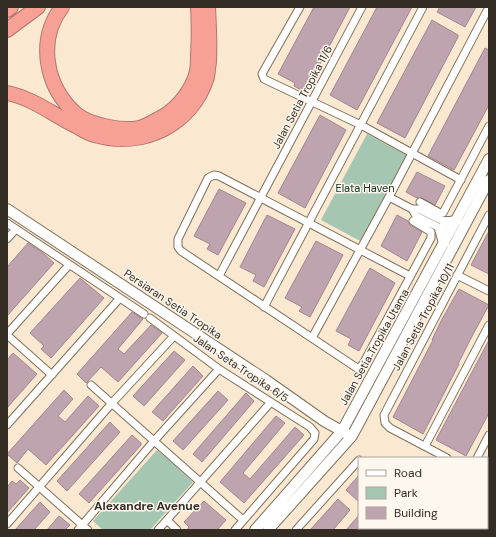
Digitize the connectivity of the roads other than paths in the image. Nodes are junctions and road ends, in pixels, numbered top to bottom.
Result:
1 (38, 7) edge
2 (62, 7) edge
3 (198, 7) edge
4 (208, 7) edge
5 (300, 7) edge
6 (362, 7) edge
7 (423, 7) edge
8 (489, 7) edge
9 (7, 30) edge
10 (7, 93) edge
11 (313, 101) junction
12 (361, 125) junction
13 (489, 126) edge
14 (413, 153) junction
15 (489, 159) edge
16 (461, 180) junction
17 (489, 180) edge
18 (262, 198) junction
19 (389, 198) junction
20 (420, 202) dead end
21 (7, 208) edge
22 (412, 209) junction
23 (430, 214) junction
24 (489, 215) edge
25 (413, 221) dead end
26 (427, 222) junction
27 (7, 223) edge
28 (309, 223) junction
29 (451, 226) junction
30 (16, 229) junction
31 (7, 239) edge
32 (361, 249) junction
33 (69, 265) junction
34 (458, 275) junction
35 (219, 276) junction
36 (410, 276) junction
37 (489, 291) edge
38 (120, 298) junction
39 (264, 306) junction
40 (489, 325) edge
41 (7, 335) edge
42 (174, 336) junction
43 (312, 338) junction
44 (219, 369) junction
45 (53, 374) junction
46 (91, 385) dead end
47 (271, 402) junction
48 (112, 404) junction
49 (324, 421) junction
50 (7, 425) edge
51 (342, 431) junction
52 (489, 435) edge
53 (352, 436) junction
54 (154, 441) junction
55 (424, 446) junction
56 (328, 448) junction
57 (445, 457) edge
58 (478, 457) edge
59 (358, 461) edge
60 (18, 468) dead end
61 (201, 482) junction
62 (40, 487) junction
63 (167, 520) junction
64 (243, 520) junction
65 (7, 524) edge
66 (83, 528) edge
67 (161, 529) edge
68 (177, 530) edge
69 (235, 530) edge
70 (255, 530) edge
71 (268, 530) edge
72 (296, 530) edge

1 - 9 highway
2 - 3 highway
4 - 10 highway
5 - 11 street
6 - 11 street, Jalan Setia Tropika 11/6
7 - 12 street
8 - 14 street
11 - 12 street
11 - 18 street, Jalan Setia Tropika 11/6
12 - 14 street
12 - 28 street
13 - 16 street
14 - 16 street
14 - 19 street
15 - 29 main road, Jalan Setia Tropika Utama
16 - 29 street
17 - 29 main road, Jalan Setia Tropika Utama
18 - 28 street
18 - 35 street, Jalan Setia Tropika 11/6
18 - 35 street
19 - 22 street
19 - 32 street
20 - 29 street
21 - 49 main road, Persiaran Setia Tropika
22 - 23 street
22 - 26 street
23 - 26 street
23 - 29 street
24 - 34 street, Jalan Setia Tropika 10/11
25 - 36 street
26 - 29 street
27 - 30 street, Jalan Seta Tropika 6/5
28 - 32 street
28 - 39 street
29 - 51 main road, Jalan Setia Tropika Utama
29 - 53 main road, Jalan Setia Tropika Utama
30 - 31 street
30 - 33 street, Jalan Seta Tropika 6/5
32 - 36 street
32 - 43 street
33 - 38 street, Jalan Seta Tropika 6/5
33 - 41 street
34 - 37 street
34 - 55 street, Jalan Setia Tropika 10/11
35 - 39 street
36 - 43 street
38 - 42 street, Jalan Seta Tropika 6/5
38 - 45 street
39 - 43 street
40 - 55 street
41 - 45 street
42 - 44 street, Jalan Seta Tropika 6/5
42 - 48 street
44 - 47 street, Jalan Seta Tropika 6/5
44 - 54 street
45 - 50 street
46 - 48 street
47 - 61 street
47 - 64 street, Jalan Seta Tropika 6/5
48 - 54 street
48 - 62 street
49 - 51 main road, Persiaran Setia Tropika
49 - 56 main road
51 - 53 main road, Persiaran Setia Tropika
51 - 56 main road, Jalan Setia Tropika Utama
52 - 58 street
53 - 71 main road, Jalan Setia Tropika Utama
54 - 61 street
54 - 66 street
55 - 57 street
56 - 70 main road, Jalan Setia Tropika Utama
59 - 72 street
60 - 62 street
61 - 63 street
61 - 64 street
62 - 65 street
62 - 66 street
63 - 67 street
63 - 68 street
64 - 69 street

